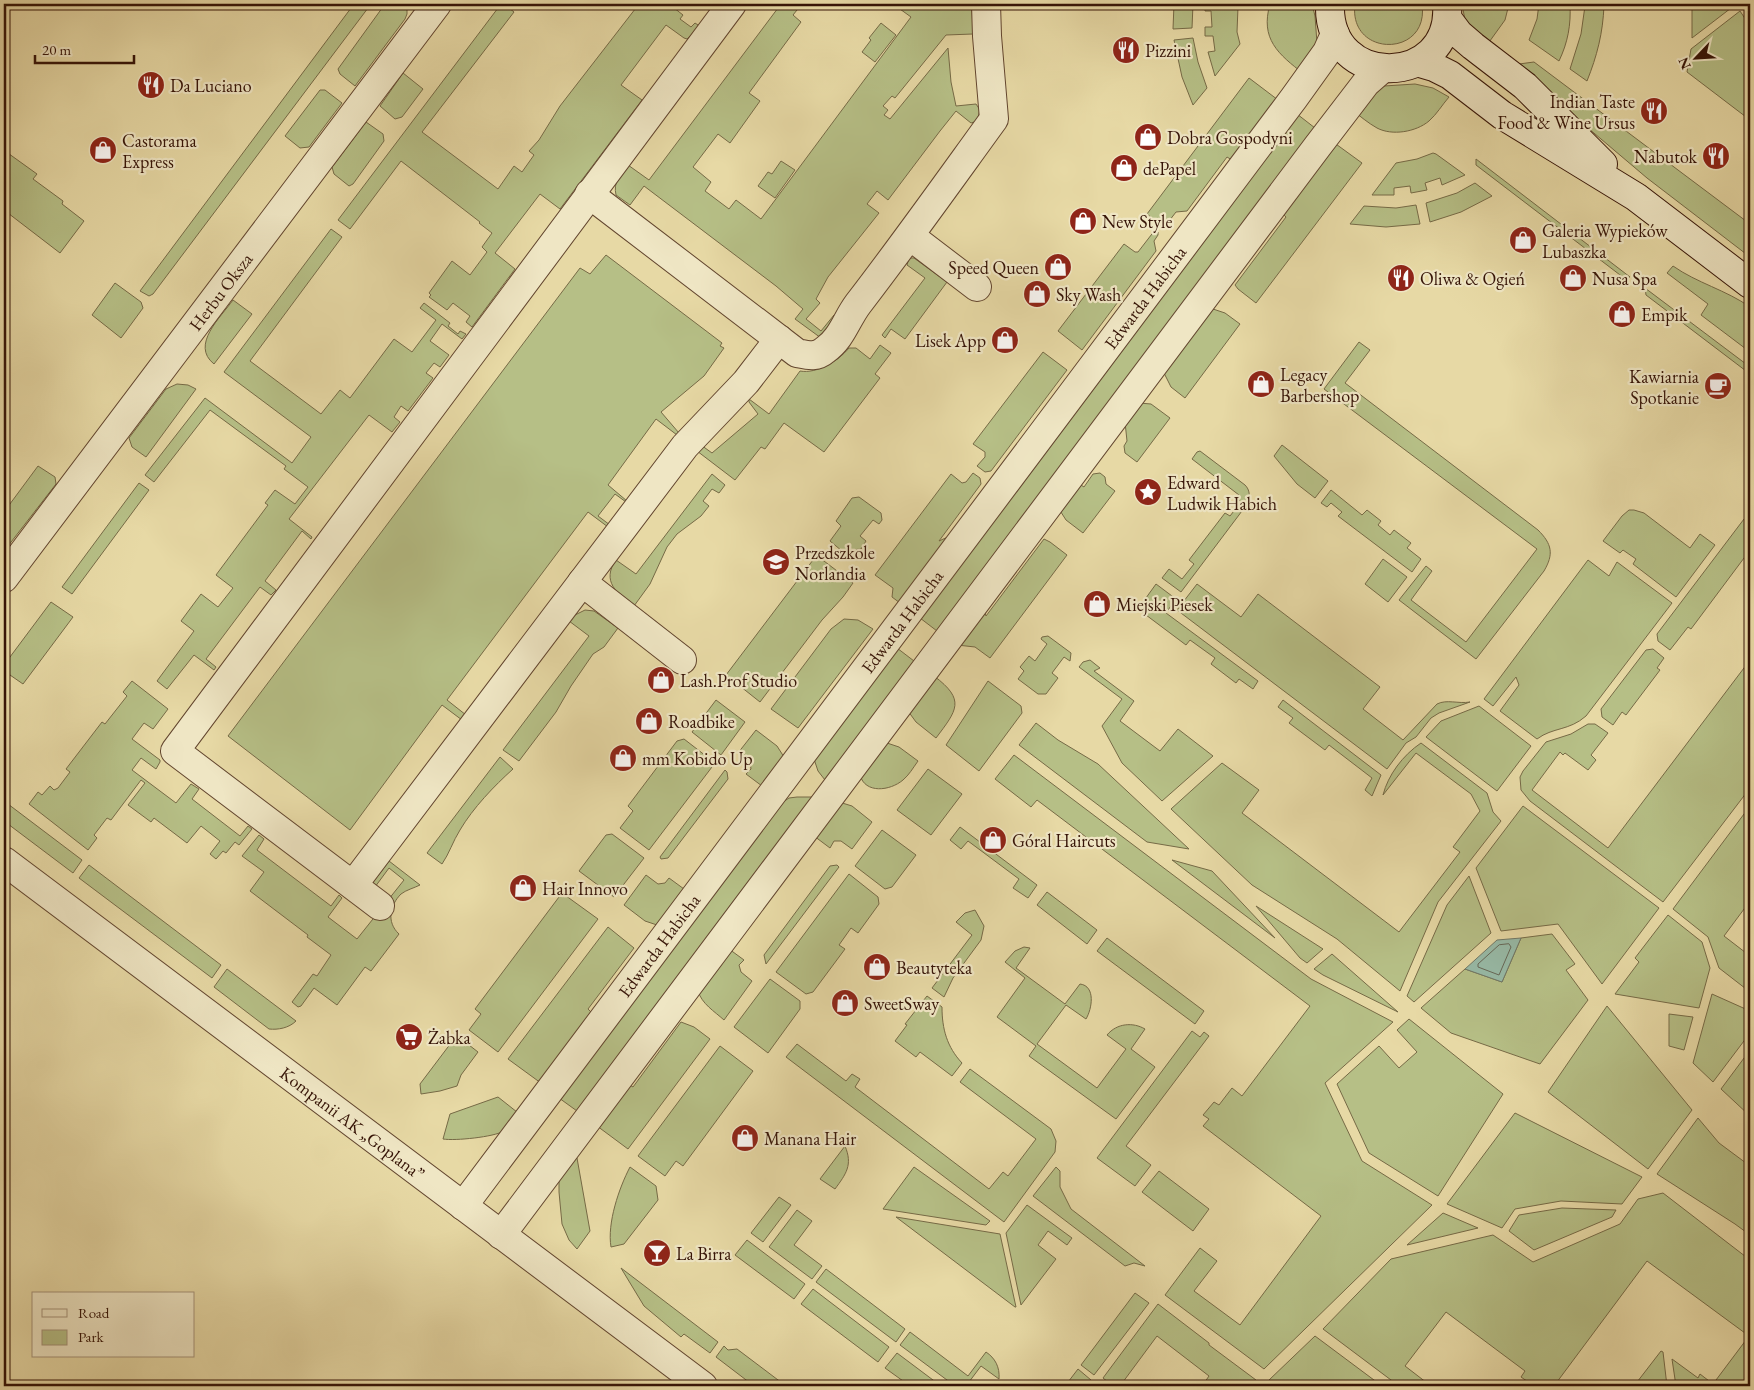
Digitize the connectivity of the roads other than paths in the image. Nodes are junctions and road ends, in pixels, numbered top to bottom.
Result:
1 (436, 4) edge
2 (732, 4) edge
3 (986, 4) edge
4 (1330, 4) edge
5 (1447, 11) edge
6 (1335, 34) junction
7 (1417, 62) junction
8 (1382, 69) junction
9 (589, 194) junction
10 (1636, 197) junction
11 (910, 236) junction
12 (1750, 284) edge
13 (977, 288) dead end
14 (778, 338) junction
15 (4, 578) edge
16 (582, 582) junction
17 (682, 660) dead end
18 (4, 861) edge
19 (353, 885) junction
20 (380, 906) dead end
21 (462, 1206) junction
22 (501, 1235) junction
23 (703, 1386) edge

1 - 15 street, Herbu Oksza
2 - 9 street
3 - 11 street
4 - 6 street
5 - 7 street
5 - 10 street
6 - 8 street
6 - 21 street, Edwarda Habicha
7 - 8 street
7 - 10 street
8 - 22 street
9 - 14 street
9 - 19 street
10 - 12 street
11 - 13 street
11 - 14 street
14 - 16 street
16 - 17 street
16 - 19 street
18 - 21 street, Kompanii AK „Goplana”
19 - 20 street
21 - 22 street, Kompanii AK „Goplana”
22 - 23 street, Kompanii AK „Goplana”

